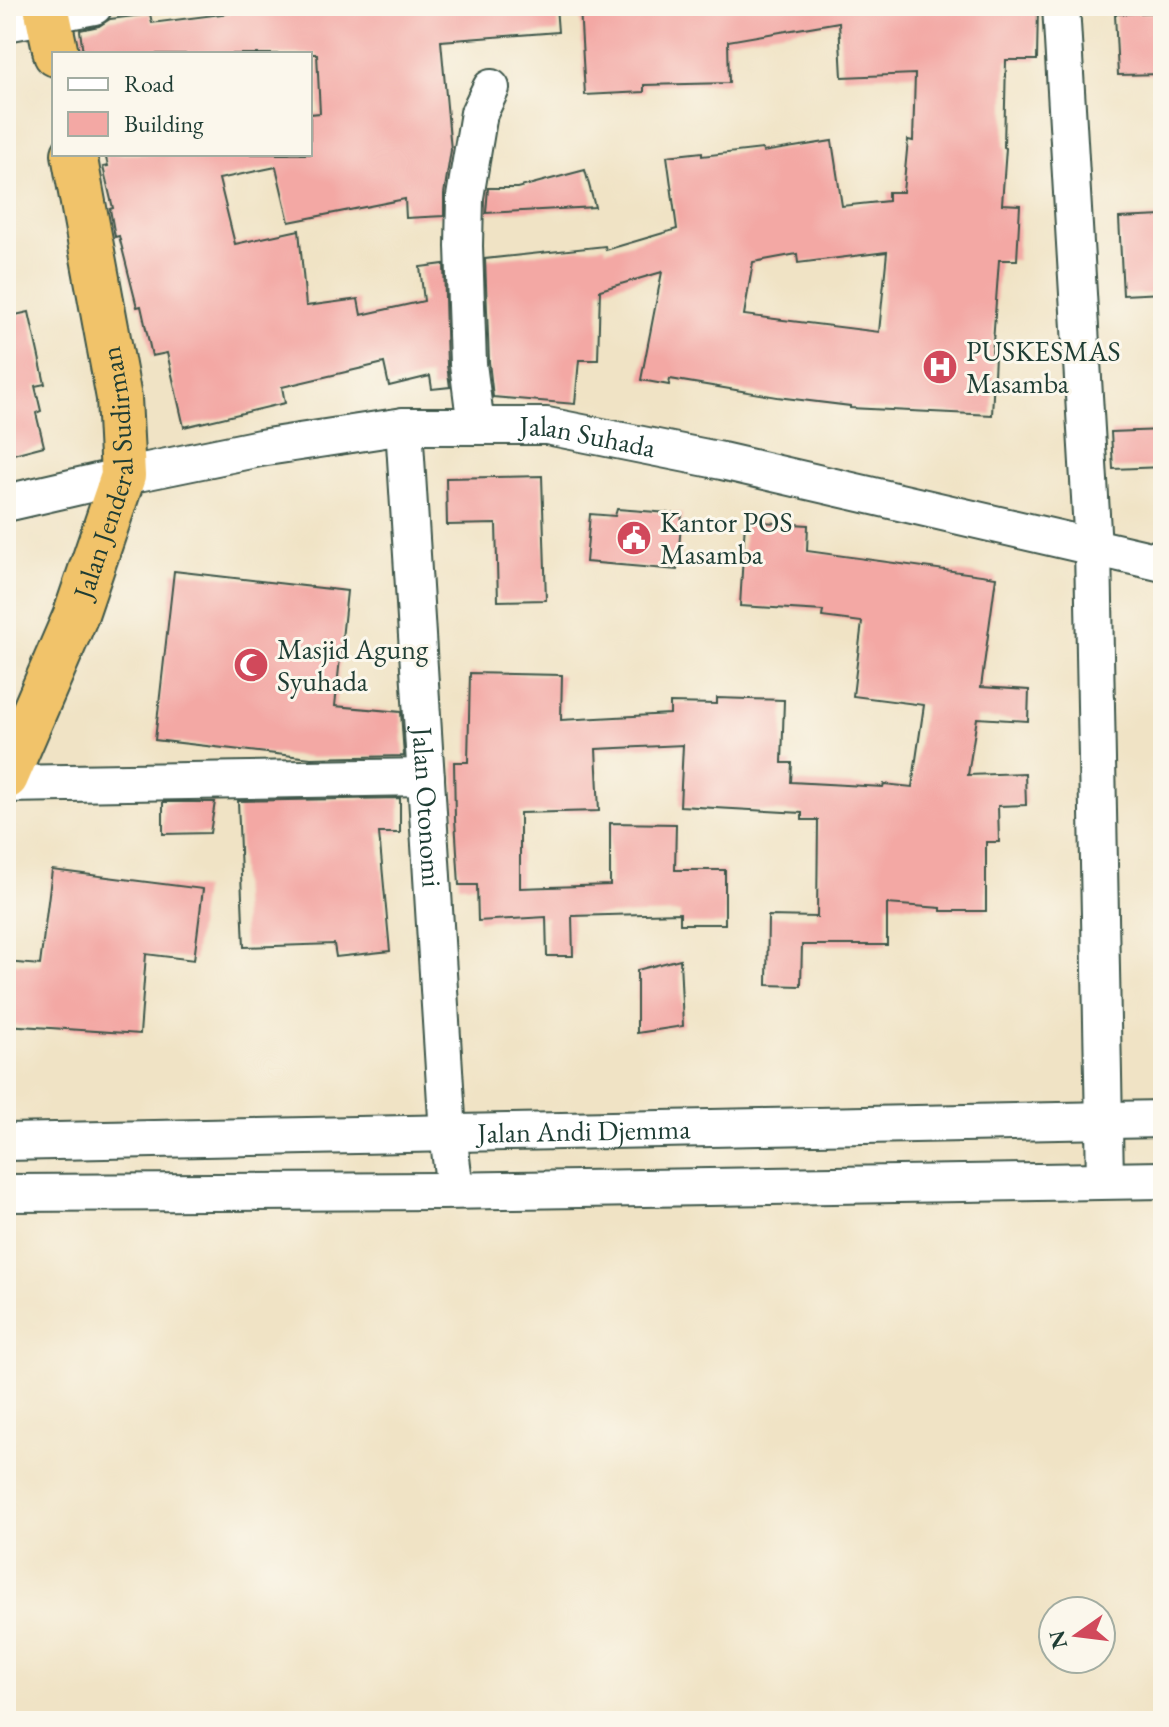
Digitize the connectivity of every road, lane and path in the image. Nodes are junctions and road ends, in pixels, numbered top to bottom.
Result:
1 (94, 6) edge
2 (1061, 6) edge
3 (6, 23) edge
4 (50, 25) edge
5 (491, 88) dead end
6 (74, 156) edge
7 (404, 426) junction
8 (476, 426) junction
9 (123, 476) junction
10 (6, 503) edge
11 (1093, 548) junction
12 (1163, 563) edge
13 (6, 777) edge
14 (426, 777) junction
15 (6, 784) edge
16 (1163, 1119) edge
17 (1104, 1120) junction
18 (448, 1134) junction
19 (6, 1142) edge
20 (1105, 1180) junction
21 (1163, 1180) edge
22 (455, 1190) junction
23 (6, 1193) edge

1 - 4 street
2 - 11 street
3 - 4 street
5 - 8 street
6 - 9 highway, Jalan Jenderal Sudirman
7 - 8 street, Jalan Suhada
7 - 9 street, Jalan Suhada
7 - 14 street, Jalan Otonomi
8 - 11 street, Jalan Suhada
9 - 10 street, Jalan Suhada
9 - 13 highway, Jalan Jenderal Sudirman
11 - 12 street, Jalan Suhada
11 - 17 street
14 - 15 street
14 - 18 street, Jalan Otonomi
16 - 17 street, Jalan Andi Djemma
17 - 18 street, Jalan Andi Djemma
17 - 20 street
18 - 19 street, Jalan Andi Djemma
18 - 22 street, Jalan Otonomi
20 - 21 street, Jalan Andi Djemma
20 - 22 street, Jalan Andi Djemma
22 - 23 street, Jalan Andi Djemma

